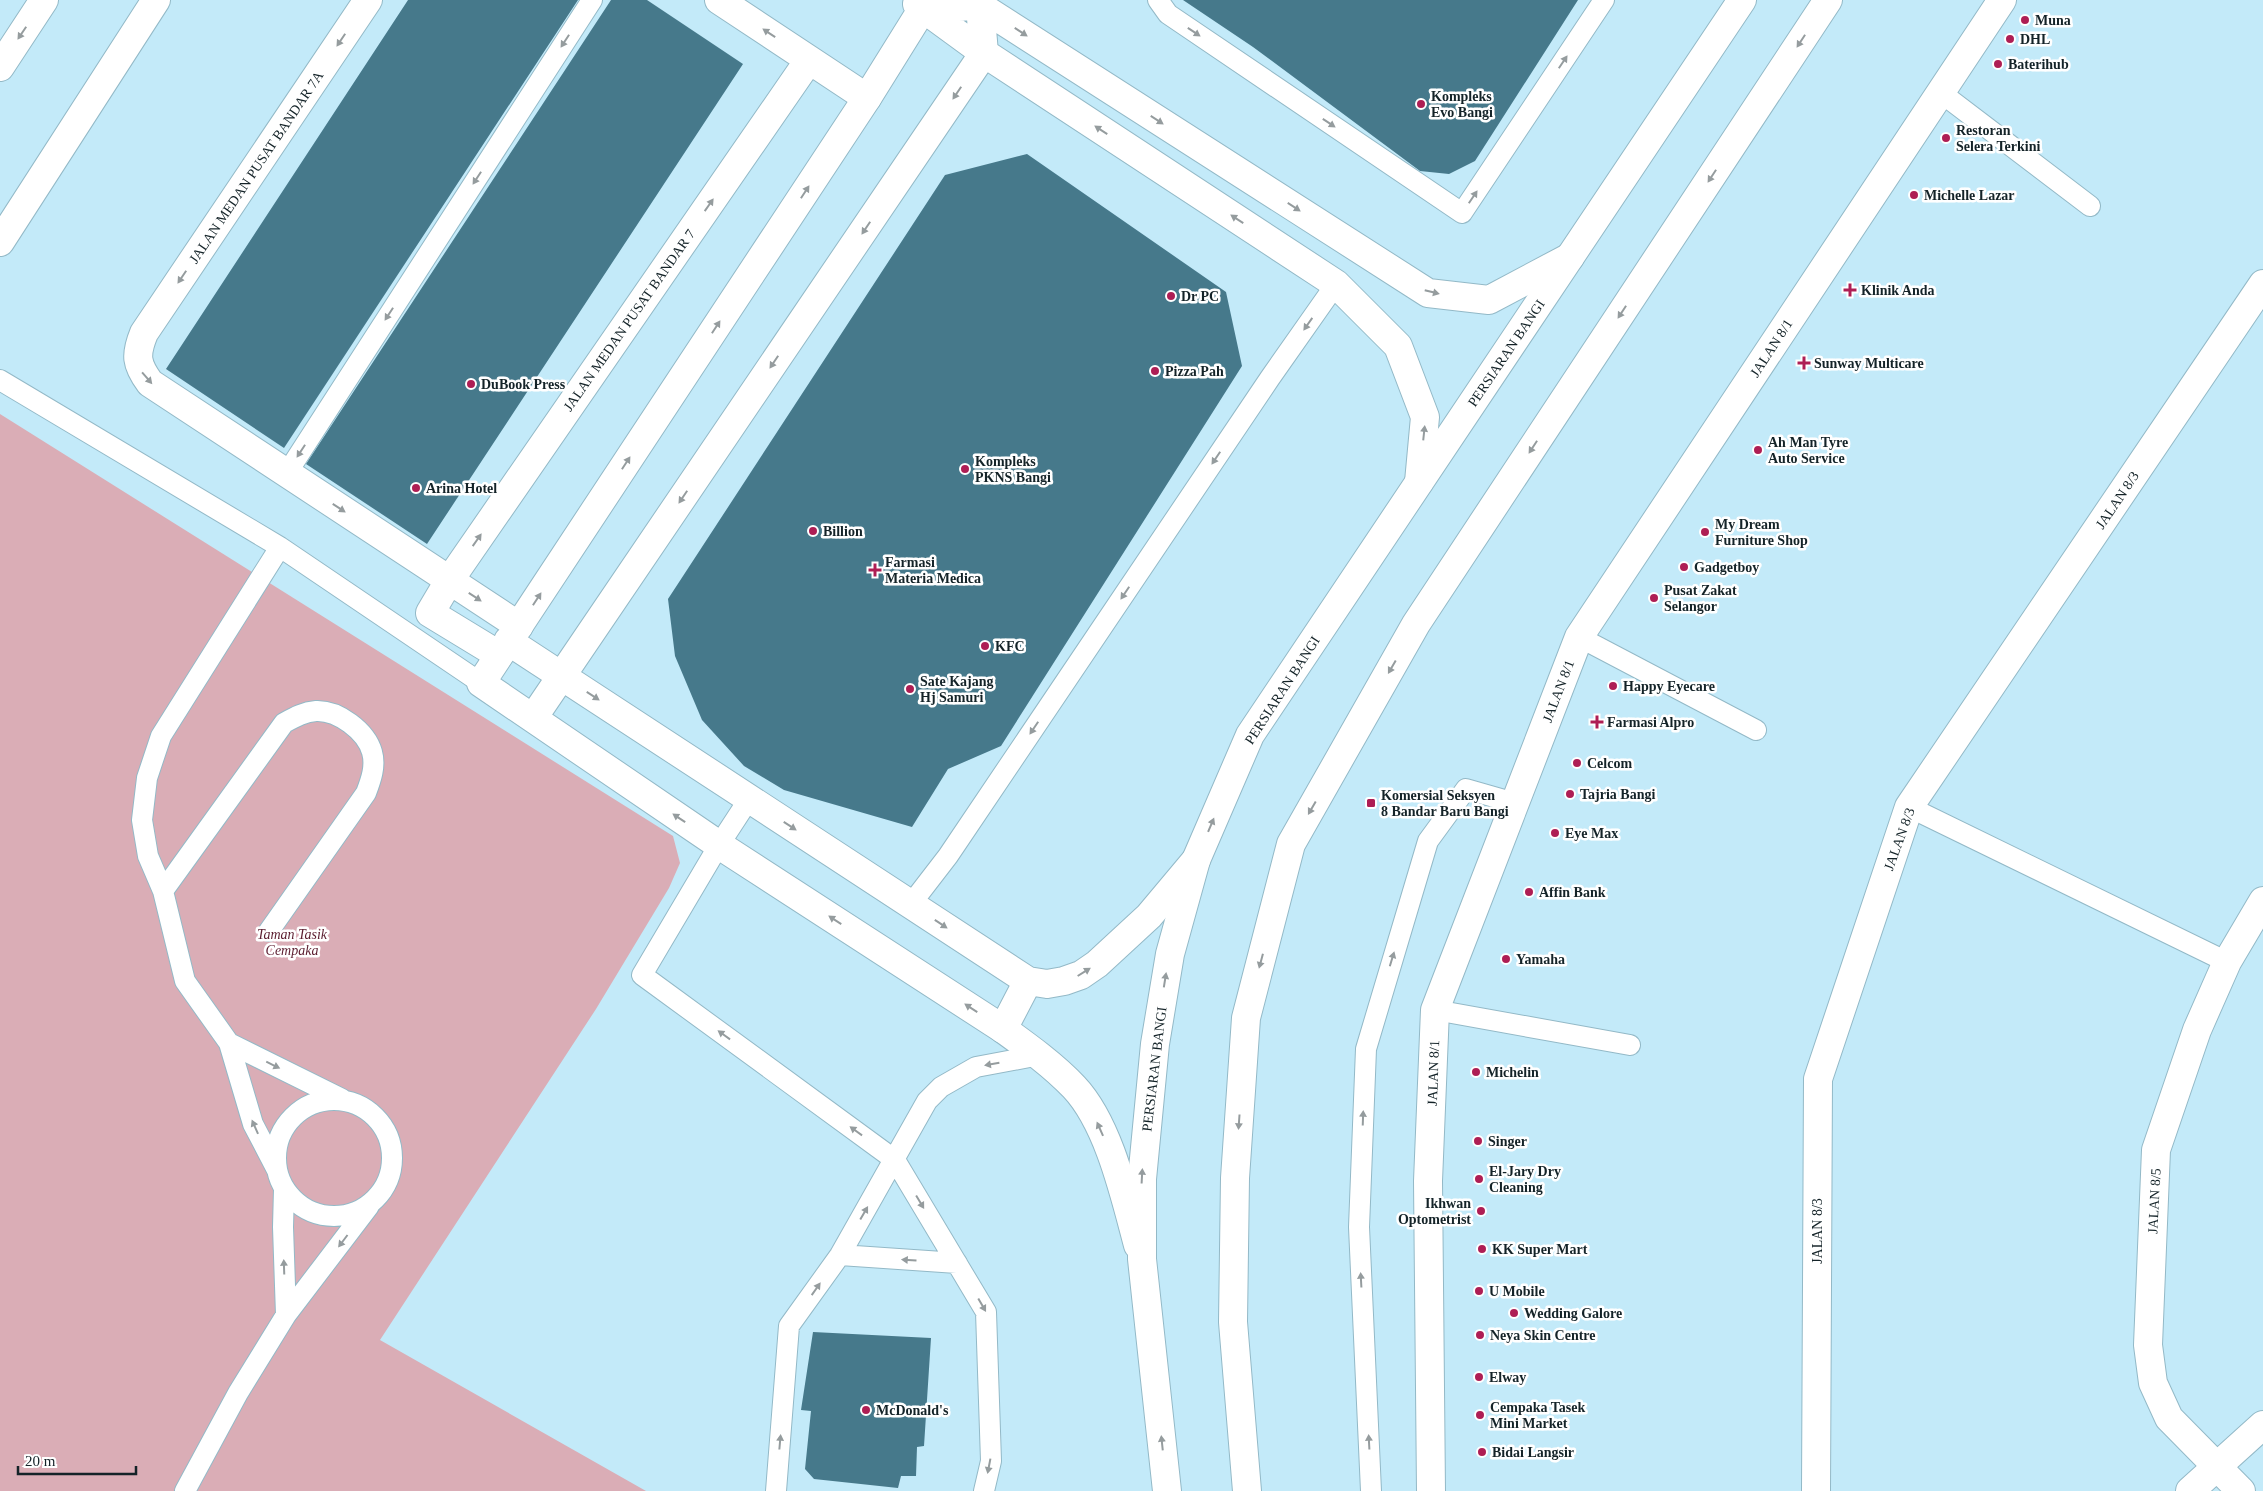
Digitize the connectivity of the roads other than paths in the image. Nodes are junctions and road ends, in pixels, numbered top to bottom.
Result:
1 (44, 0) edge
2 (156, 0) edge
3 (368, 0) edge
4 (592, 0) edge
5 (719, 0) edge
6 (1158, 0) edge
7 (1604, 0) edge
8 (1828, 0) edge
9 (2002, 0) edge
10 (1739, 2) edge
11 (981, 3) edge
12 (917, 4) edge
13 (984, 53) junction
14 (809, 60) junction
15 (0, 67) edge
16 (1940, 92) junction
17 (867, 98) junction
18 (2090, 206) dead end
19 (0, 242) edge
20 (1570, 257) junction
21 (1336, 284) junction
22 (2261, 293) edge
23 (0, 380) edge
24 (287, 473) junction
25 (1419, 482) junction
26 (280, 547) junction
27 (450, 581) junction
28 (1579, 637) junction
29 (509, 641) junction
30 (562, 675) junction
31 (481, 683) junction
32 (533, 718) junction
33 (1756, 730) dead end
34 (749, 799) junction
35 (1515, 803) junction
36 (1909, 807) junction
37 (719, 845) junction
38 (1196, 860) junction
39 (163, 891) junction
40 (2263, 901) edge
41 (911, 904) junction
42 (269, 931) dead end
43 (2227, 962) junction
44 (1028, 981) junction
45 (1435, 1010) junction
46 (1003, 1028) junction
47 (229, 1043) junction
48 (1630, 1045) dead end
49 (1040, 1056) junction
50 (343, 1099) junction
51 (895, 1160) junction
52 (277, 1170) junction
53 (284, 1189) junction
54 (372, 1202) junction
55 (840, 1255) junction
56 (1142, 1258) junction
57 (957, 1264) junction
58 (286, 1315) junction
59 (2263, 1425) edge
60 (2218, 1466) junction
61 (185, 1491) edge
62 (776, 1491) edge
63 (984, 1491) edge
64 (1167, 1491) edge
65 (1247, 1491) edge
66 (1371, 1491) edge
67 (1431, 1491) edge
68 (1816, 1491) edge
69 (2190, 1491) edge
70 (2241, 1491) edge

1 -> 15 street
2 - 19 street
3 -> 24 street, JALAN MEDAN PUSAT BANDAR 7A
4 -> 24 lane
14 -> 5 street
6 -> 7 lane
8 -> 65 street
9 - 16 street, JALAN 8/1
10 - 20 street, PERSIARAN BANGI
11 - 12 street
11 - 13 street
11 -> 20 street
12 - 13 street
12 - 17 street
21 -> 13 street
13 -> 30 street
14 - 17 street
27 -> 14 street, JALAN MEDAN PUSAT BANDAR 7
16 - 18 lane
16 - 28 street, JALAN 8/1
29 -> 17 street
20 - 25 street, PERSIARAN BANGI
25 -> 21 street
21 -> 41 lane
22 - 36 street, JALAN 8/3
23 - 26 lane
24 -> 27 street
38 -> 25 street, PERSIARAN BANGI
26 - 31 lane
26 - 39 lane
27 -> 29 street
27 - 29 street, JALAN MEDAN PUSAT BANDAR 7
28 - 33 lane
28 - 35 street, JALAN 8/1
29 - 30 street
29 - 31 street
30 - 32 street
30 -> 34 street
31 - 32 street
37 -> 32 street
34 - 37 lane
34 -> 41 street
35 - 45 street, JALAN 8/1
66 -> 35 lane
36 - 43 lane
36 - 68 street, JALAN 8/3
46 -> 37 street
51 -> 37 lane
44 -> 38 street
56 -> 38 street, PERSIARAN BANGI
39 - 42 lane
39 - 47 lane
40 - 43 street, JALAN 8/5
41 -> 44 street
43 - 60 street, JALAN 8/5
44 - 46 street
45 - 48 lane
45 - 67 street, JALAN 8/1
46 - 49 street
47 -> 50 lane
52 -> 47 lane
49 -> 51 lane
56 -> 49 street
50 - 52 lane
50 - 54 lane
55 -> 51 lane
51 -> 57 lane
52 - 53 lane
53 - 54 lane
58 -> 53 lane
54 -> 58 lane
57 -> 55 lane
62 -> 55 lane
64 -> 56 street, PERSIARAN BANGI
57 -> 63 lane
58 - 61 lane
59 - 60 street
60 - 69 street
60 - 70 street, JALAN 8/5

